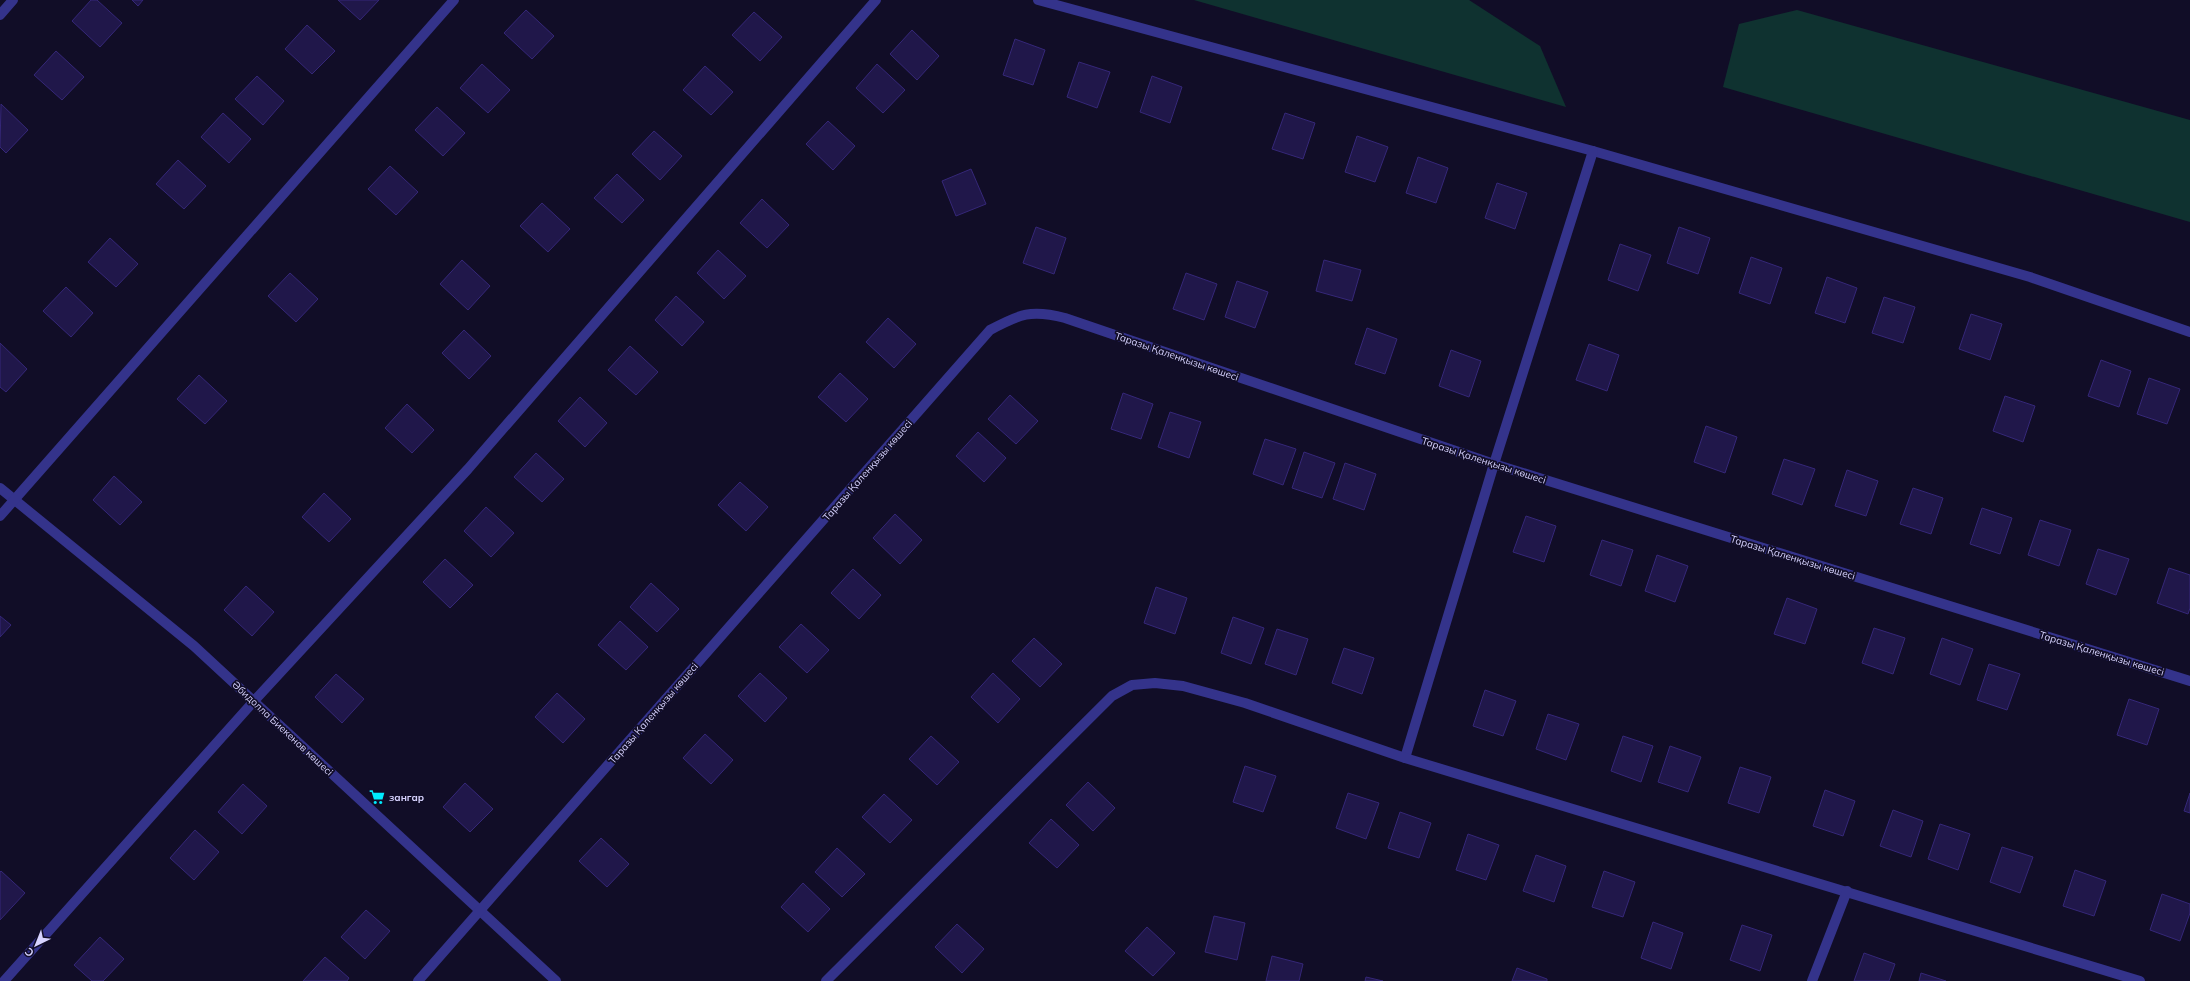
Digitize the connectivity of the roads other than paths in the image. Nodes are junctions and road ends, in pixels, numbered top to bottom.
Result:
1 (13, 0) edge
2 (454, 0) edge
3 (876, 0) edge
4 (1038, 0) edge
5 (0, 15) edge
6 (1593, 151) junction
7 (2190, 332) edge
8 (1494, 464) junction
9 (0, 488) edge
10 (14, 500) junction
11 (0, 516) edge
12 (2190, 681) edge
13 (254, 701) junction
14 (1405, 758) junction
15 (1847, 891) junction
16 (480, 910) junction
17 (4, 981) edge
18 (418, 981) edge
19 (556, 981) edge
20 (826, 981) edge
21 (1812, 981) edge
22 (2140, 981) edge

1 - 5 street
2 - 10 street
3 - 13 street
4 - 6 street
6 - 7 street
6 - 8 street
8 - 12 street, Таразы Қаленқызы көшесі
8 - 14 street
8 - 16 street, Таразы Қаленқызы көшесі
9 - 10 street, Әбидолла Биекенов көшесі
10 - 11 street
10 - 13 street, Әбидолла Биекенов көшесі
13 - 16 street, Әбидолла Биекенов көшесі
13 - 17 street
14 - 15 street
14 - 20 street
15 - 21 street
15 - 22 street
16 - 18 street, Таразы Қаленқызы көшесі
16 - 19 street, Әбидолла Биекенов көшесі

